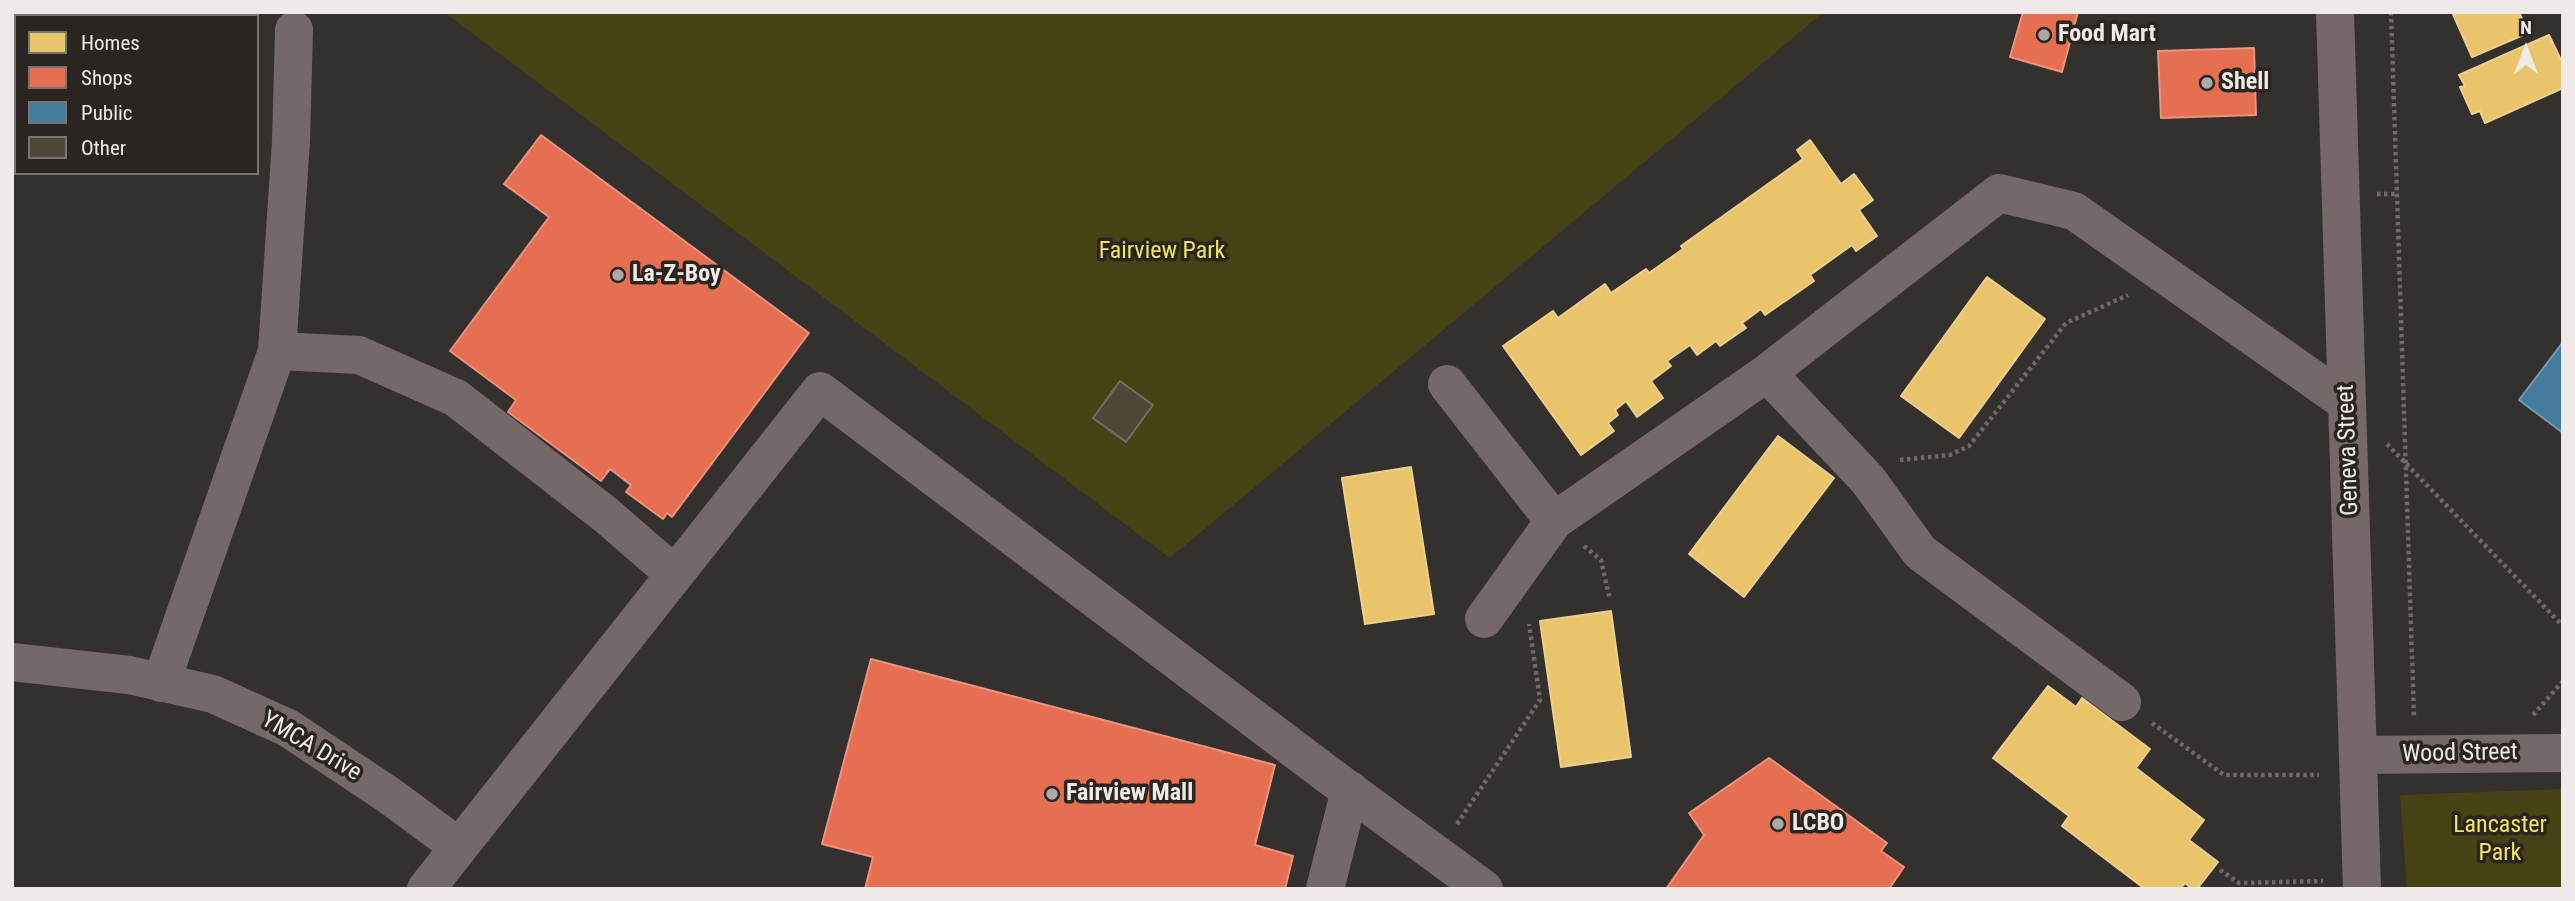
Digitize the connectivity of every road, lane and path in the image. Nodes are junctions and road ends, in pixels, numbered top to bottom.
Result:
1 (2335, 12) edge
2 (2391, 12) edge
3 (294, 30) dead end
4 (2171, 278) junction
5 (277, 351) junction
6 (1767, 373) junction
7 (1447, 384) dead end
8 (2347, 403) junction
9 (2406, 463) junction
10 (1854, 466) junction
11 (1554, 521) junction
12 (1520, 568) junction
13 (674, 574) junction
14 (1610, 600) dead end
15 (1484, 619) dead end
16 (2563, 626) edge
17 (12, 662) edge
18 (2563, 681) edge
19 (161, 682) junction
20 (2122, 702) joint
21 (2414, 716) junction
22 (2427, 716) dead end
23 (2531, 717) dead end
24 (2563, 753) edge
25 (2358, 765) junction
26 (1350, 790) junction
27 (459, 847) junction
28 (1436, 853) junction
29 (2220, 870) dead end
30 (2362, 884) edge
31 (426, 889) edge
32 (1325, 889) edge
33 (1484, 889) edge

1 - 8 main road, Geneva Street
2 - 9 path
3 - 5 street
4 - 6 street
4 - 8 street
4 - 10 path
5 - 13 street
5 - 19 street
6 - 10 street
6 - 11 street
7 - 11 street
8 - 25 main road, Geneva Street
9 - 16 path
9 - 21 path
10 - 20 street
11 - 12 street
11 - 14 path
12 - 15 street
12 - 28 path
13 - 26 street
13 - 27 street
17 - 19 street, YMCA Drive
18 - 23 path
19 - 27 street, YMCA Drive
20 - 25 path
21 - 22 path
21 - 25 path
24 - 25 street, Wood Street
25 - 30 main road, Geneva Street
26 - 28 street
26 - 32 street
27 - 31 street
28 - 33 street
29 - 30 path

